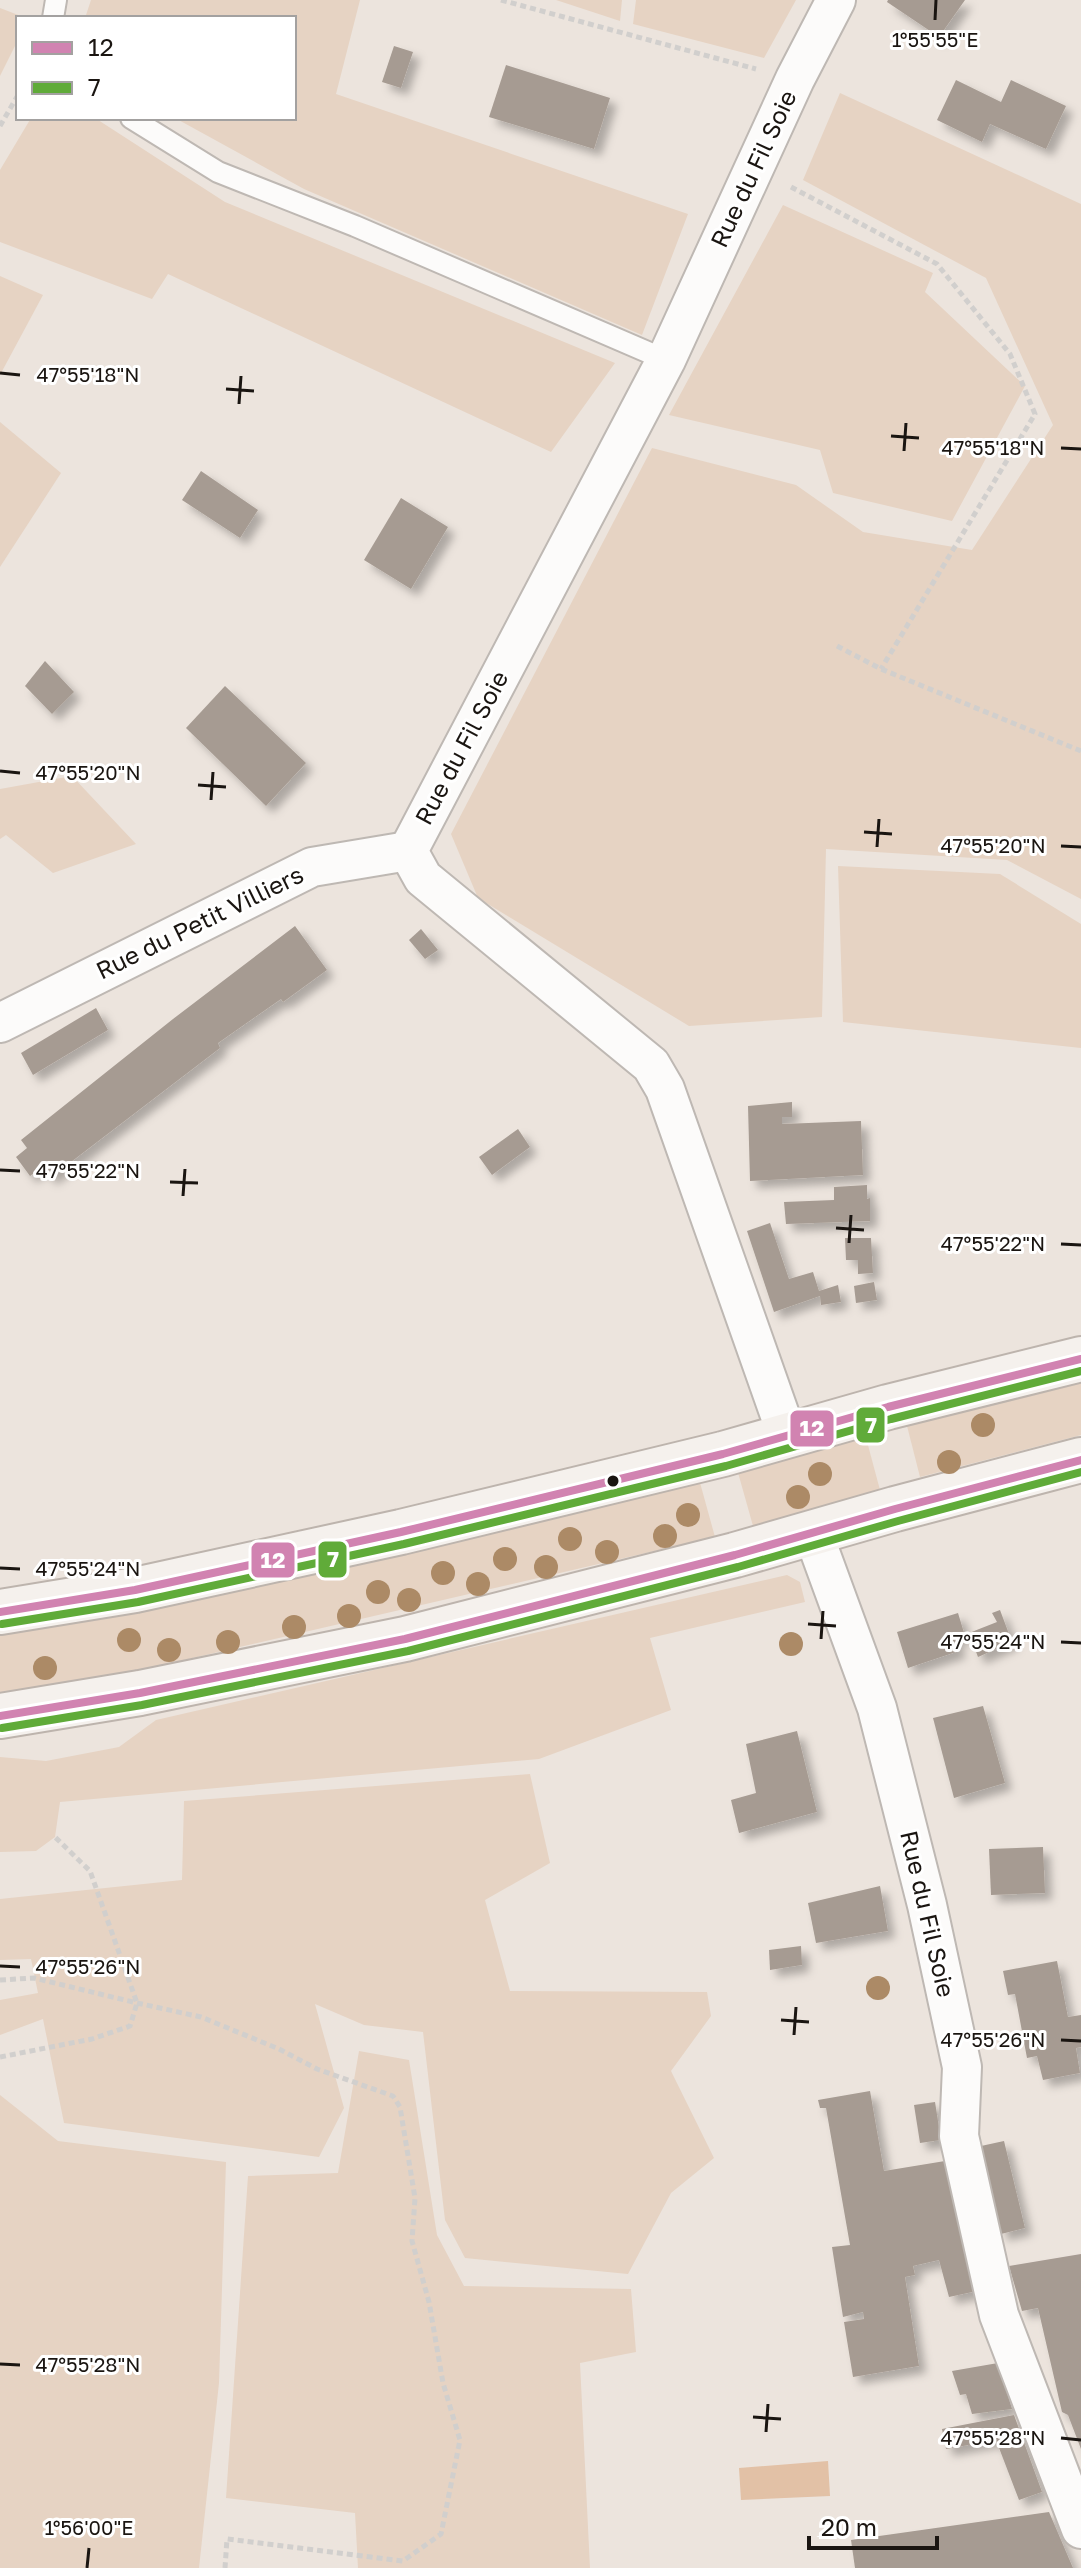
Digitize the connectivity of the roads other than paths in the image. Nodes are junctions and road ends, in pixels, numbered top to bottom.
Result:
1 (836, 0) edge
2 (134, 120) edge
3 (666, 360) junction
4 (408, 851) junction
5 (0, 1023) edge
6 (1081, 1359) edge
7 (787, 1435) junction
8 (1081, 1460) edge
9 (813, 1533) junction
10 (0, 1612) edge
11 (0, 1716) edge
12 (1080, 2521) edge

1 - 3 street, Rue du Fil Soie
2 - 3 lane
3 - 4 street, Rue du Fil Soie
4 - 5 street, Rue du Petit Villiers
4 - 7 street, Rue du Fil Soie
6 - 7 main road
7 - 10 main road
8 - 9 main road
9 - 11 main road
9 - 12 street, Rue du Fil Soie

